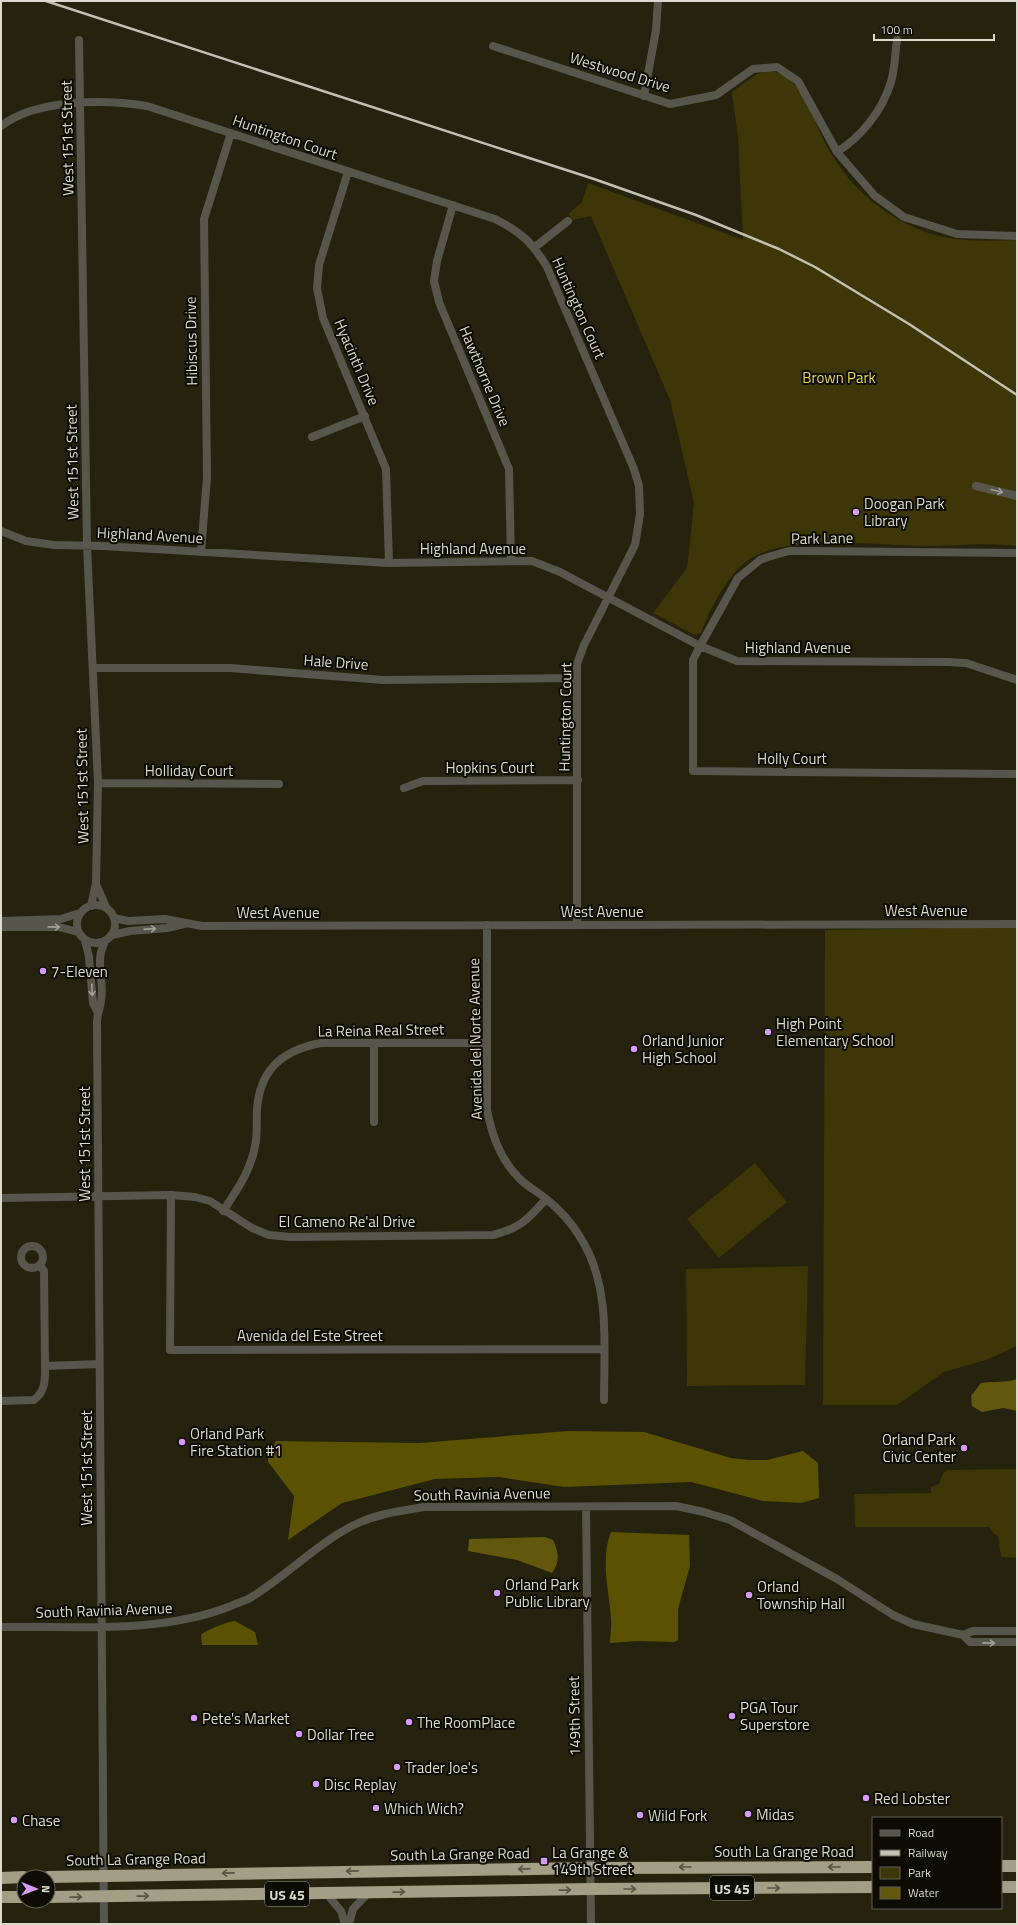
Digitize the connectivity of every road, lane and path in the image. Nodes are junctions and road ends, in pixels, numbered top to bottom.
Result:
1 (658, 1) edge
2 (79, 40) dead end
3 (897, 40) dead end
4 (493, 46) dead end
5 (644, 96) junction
6 (80, 103) junction
7 (2, 122) edge
8 (231, 133) junction
9 (837, 152) junction
10 (348, 172) junction
11 (453, 205) junction
12 (568, 221) dead end
13 (1017, 236) edge
14 (535, 247) junction
15 (365, 416) junction
16 (312, 437) dead end
17 (976, 486) dead end
18 (1017, 496) edge
19 (1, 531) edge
20 (87, 546) junction
21 (201, 552) junction
22 (1017, 553) edge
23 (511, 561) junction
24 (389, 563) junction
25 (608, 597) junction
26 (700, 646) junction
27 (93, 668) junction
28 (577, 678) junction
29 (1017, 680) edge
30 (1017, 774) edge
31 (578, 780) junction
32 (98, 783) junction
33 (279, 784) dead end
34 (404, 788) dead end
35 (96, 883) junction
36 (91, 906) junction
37 (106, 908) junction
38 (80, 913) junction
39 (114, 918) junction
40 (1, 921) edge
41 (187, 923) junction
42 (1017, 924) edge
43 (487, 925) junction
44 (577, 925) junction
45 (1, 927) edge
46 (78, 932) junction
47 (112, 935) junction
48 (85, 940) junction
49 (104, 942) junction
50 (97, 1012) junction
51 (374, 1043) junction
52 (486, 1043) junction
53 (374, 1122) dead end
54 (98, 1196) junction
55 (171, 1196) junction
56 (1, 1198) edge
57 (546, 1199) junction
58 (223, 1211) junction
59 (40, 1265) dead end
60 (604, 1349) junction
61 (99, 1364) junction
62 (45, 1366) junction
63 (604, 1400) dead end
64 (1, 1401) edge
65 (586, 1507) junction
66 (1, 1626) edge
67 (101, 1626) junction
68 (1017, 1631) edge
69 (963, 1635) junction
70 (1017, 1642) edge
71 (872, 1866) edge
72 (1002, 1866) edge
73 (1017, 1866) edge
74 (591, 1868) junction
75 (103, 1876) junction
76 (16, 1877) edge
77 (56, 1877) edge
78 (1, 1878) edge
79 (872, 1887) edge
80 (1002, 1887) edge
81 (1017, 1887) edge
82 (591, 1889) junction
83 (369, 1892) junction
84 (326, 1893) junction
85 (104, 1896) junction
86 (1, 1897) edge
87 (16, 1897) edge
88 (56, 1897) edge
89 (104, 1924) edge
90 (345, 1924) edge
91 (349, 1924) edge
92 (591, 1924) edge

1 - 5 street
2 - 6 street, West 151st Street
3 - 9 street
4 - 5 street, Westwood Drive
5 - 9 street, Westwood Drive
6 - 7 street, Huntington Court
6 - 8 street, Huntington Court
6 - 20 street, West 151st Street
8 - 10 street, Huntington Court
8 - 21 street, Hibiscus Drive
9 - 13 street, Westwood Drive
10 - 11 street, Huntington Court
10 - 15 street, Hyacinth Drive
11 - 14 street, Huntington Court
11 - 23 street, Hawthorne Drive
12 - 14 street
14 - 25 street, Huntington Court
15 - 16 street
15 - 24 street, Hyacinth Drive
17 -> 18 street
19 - 20 street, Highland Avenue
20 - 21 street, Highland Avenue
20 - 27 street, West 151st Street
21 - 24 street, Highland Avenue
22 - 26 street, Park Lane
23 - 24 street, Highland Avenue
23 - 25 street, Highland Avenue
25 - 26 street, Highland Avenue
25 - 28 street, Huntington Court
26 - 29 street, Highland Avenue
26 - 30 street, Holly Court
27 - 28 street, Hale Drive
27 - 32 street, West 151st Street
28 - 31 street, Huntington Court
31 - 34 street, Hopkins Court
31 - 44 street, Huntington Court
32 - 33 street, Holliday Court
32 - 35 street, West 151st Street
35 - 36 street, West 151st Street
35 - 37 street, West 151st Street
36 - 37 street
36 - 38 street
37 - 39 street
38 - 40 street
38 - 46 street
39 - 41 street, West Avenue
39 - 47 street
41 - 43 street, West Avenue
47 -> 41 street, West Avenue
42 - 44 street, West Avenue
43 - 44 street, West Avenue
43 - 52 street, Avenida del Norte Avenue
45 -> 46 street
46 - 48 street
47 - 49 street
48 - 49 street
48 -> 50 street, West 151st Street
49 - 50 street, West 151st Street
50 - 54 street, West 151st Street
51 - 52 street, La Reina Real Street
51 - 53 street
51 - 58 street, La Reina Real Street
52 - 57 street, Avenida del Norte Avenue
54 - 55 street, El Cameno Re'al Drive
54 - 56 street, El Cameno Re'al Drive
54 - 61 street, West 151st Street
55 - 58 street, El Cameno Re'al Drive
55 - 60 street, Avenida del Este Street
57 - 58 street, El Cameno Re'al Drive
57 - 60 street, Avenida del Norte Avenue
59 - 62 street
60 - 63 street, Avenida del Norte Avenue
61 - 62 street
61 - 67 street, West 151st Street
62 - 64 street
65 - 67 street, South Ravinia Avenue
65 - 69 street, South Ravinia Avenue
65 - 74 street, 149th Street
66 - 67 street, South Ravinia Avenue
67 - 75 street, West 151st Street
68 - 69 street, South Ravinia Avenue
69 -> 70 street, South Ravinia Avenue
71 -> 74 highway, South La Grange Road / US 45
72 - 73 highway
74 -> 75 highway, South La Grange Road / US 45
74 - 82 street, 149th Street
75 - 77 highway, South La Grange Road / US 45
75 - 85 street, West 151st Street
76 - 78 highway
82 -> 79 highway, US 45
80 - 81 highway
83 -> 82 highway, US 45
82 - 92 street, 149th Street
83 - 84 highway, US 45
83 - 91 street
85 -> 84 highway, US 45
84 - 90 street
88 -> 85 highway, US 45
85 - 89 street, West 151st Street
86 - 87 highway

